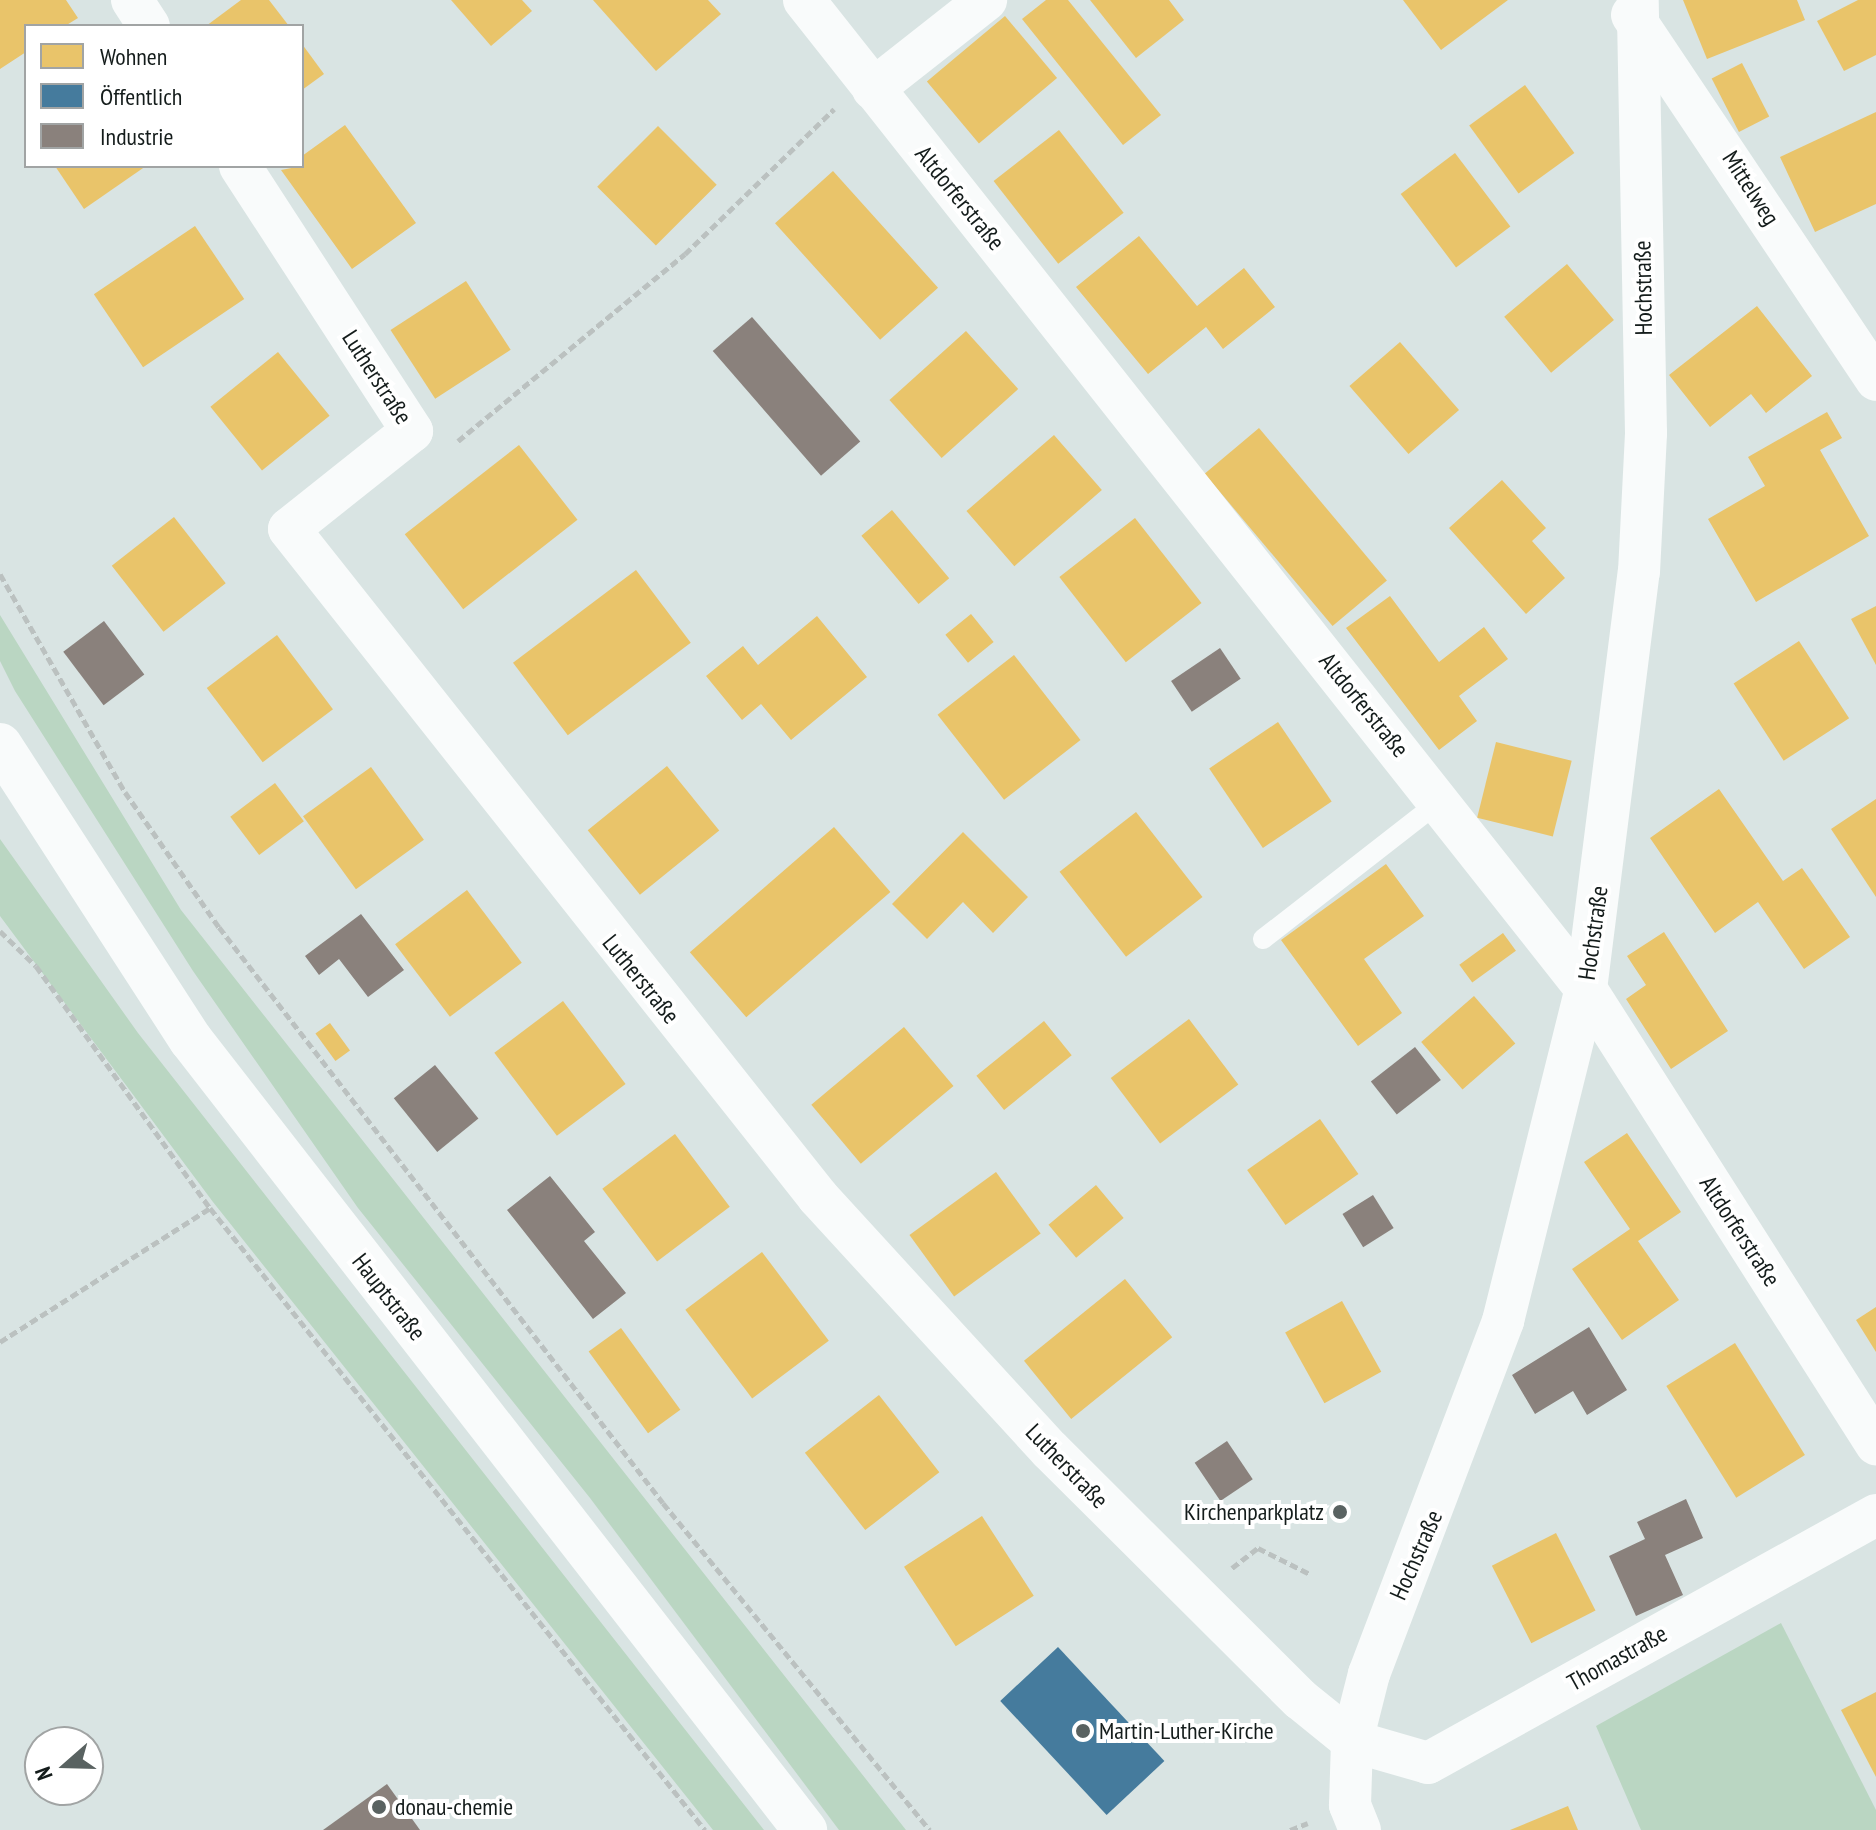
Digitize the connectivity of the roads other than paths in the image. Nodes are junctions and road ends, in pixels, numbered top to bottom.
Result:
1 (132, 0) edge
2 (804, 0) edge
3 (986, 0) edge
4 (1632, 7) edge
5 (148, 24) edge
6 (869, 84) junction
7 (241, 168) edge
8 (1876, 380) edge
9 (0, 745) edge
10 (1440, 801) junction
11 (1263, 939) dead end
12 (1586, 989) junction
13 (1876, 1444) edge
14 (1876, 1515) edge
15 (1352, 1741) junction
16 (805, 1830) edge
17 (1360, 1830) edge

1 - 5 street
2 - 6 street, Altdorferstraße
3 - 6 street
4 - 8 street, Mittelweg
4 - 12 street, Hochstraße
6 - 10 street, Altdorferstraße
7 - 15 street, Lutherstraße
9 - 16 main road, Hauptstraße
10 - 11 lane
10 - 12 street, Altdorferstraße
12 - 13 street, Altdorferstraße
12 - 15 street, Hochstraße
14 - 15 street, Thomastraße
15 - 17 street, Hochstraße

